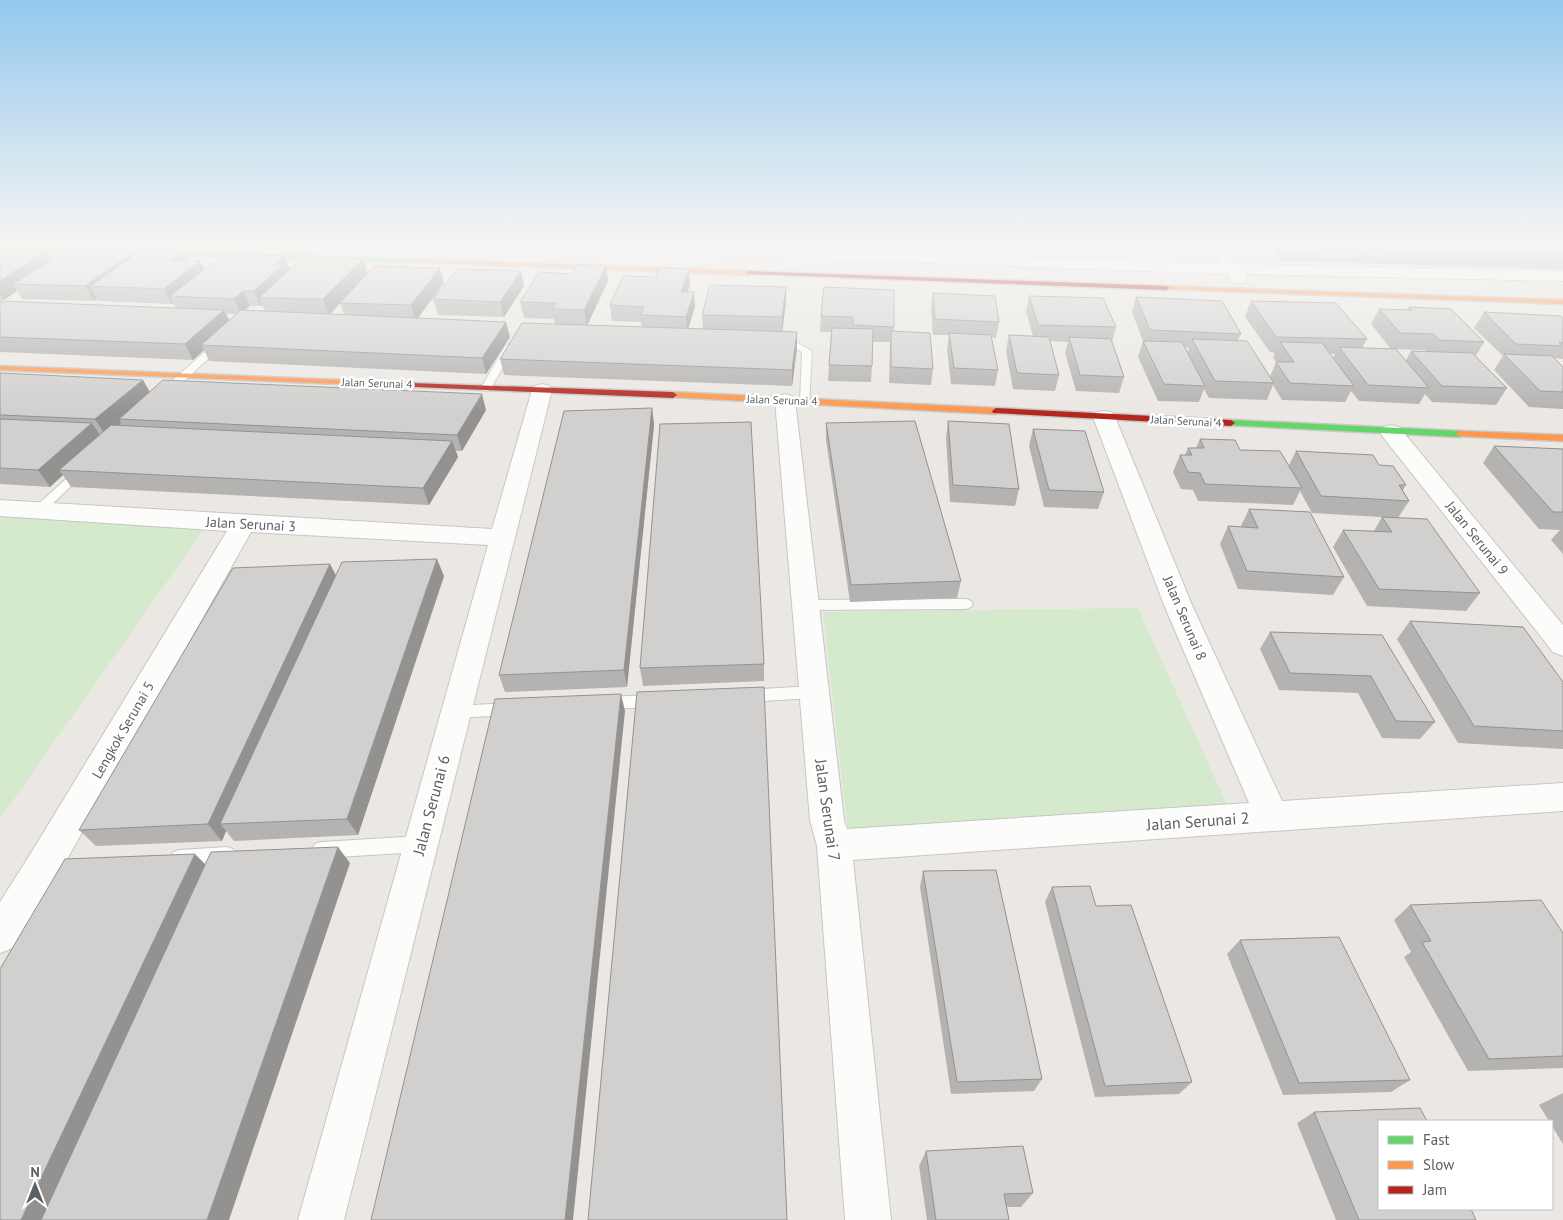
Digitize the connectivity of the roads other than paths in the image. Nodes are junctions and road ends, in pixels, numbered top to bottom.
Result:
1 (1498, 300) edge
2 (1563, 302) edge
3 (516, 335) edge
4 (227, 336) edge
5 (765, 342) edge
6 (0, 368) edge
7 (184, 375) junction
8 (486, 388) junction
9 (170, 389) edge
10 (542, 390) junction
11 (795, 400) junction
12 (1104, 417) junction
13 (1391, 432) junction
14 (1563, 438) edge
15 (90, 463) edge
16 (0, 508) edge
17 (38, 510) junction
18 (243, 524) junction
19 (502, 538) junction
20 (966, 604) dead end
21 (806, 605) junction
22 (1563, 645) edge
23 (814, 692) junction
24 (735, 696) edge
25 (666, 700) edge
26 (588, 704) edge
27 (522, 708) edge
28 (456, 712) junction
29 (1563, 797) edge
30 (1272, 816) junction
31 (420, 844) junction
32 (834, 846) junction
33 (304, 851) edge
34 (247, 854) edge
35 (160, 859) edge
36 (0, 935) edge
37 (321, 1220) edge
38 (868, 1220) edge

1 - 2 street
3 - 8 lane
4 - 7 lane
5 - 11 lane
6 - 7 street, Jalan Serunai 4
7 - 8 street, Jalan Serunai 4
7 - 9 lane
8 - 10 street, Jalan Serunai 4
10 - 11 street, Jalan Serunai 4
10 - 19 street, Jalan Serunai 6
11 - 12 street, Jalan Serunai 4
11 - 21 street, Jalan Serunai 7
12 - 13 street, Jalan Serunai 4
12 - 30 street, Jalan Serunai 8
13 - 14 street, Jalan Serunai 4
13 - 22 street, Jalan Serunai 9
15 - 17 lane
16 - 17 street, Jalan Serunai 3
17 - 18 street, Jalan Serunai 3
18 - 19 street, Jalan Serunai 3
18 - 36 street, Lengkok Serunai 5
19 - 28 street, Jalan Serunai 6
20 - 21 lane
21 - 23 street, Jalan Serunai 7
23 - 24 lane
23 - 32 street, Jalan Serunai 7
25 - 26 lane
27 - 28 lane
28 - 31 street, Jalan Serunai 6
29 - 30 street, Jalan Serunai 2
30 - 32 street, Jalan Serunai 2
31 - 33 lane
31 - 37 street, Jalan Serunai 6
32 - 38 street, Jalan Serunai 7
34 - 35 lane

